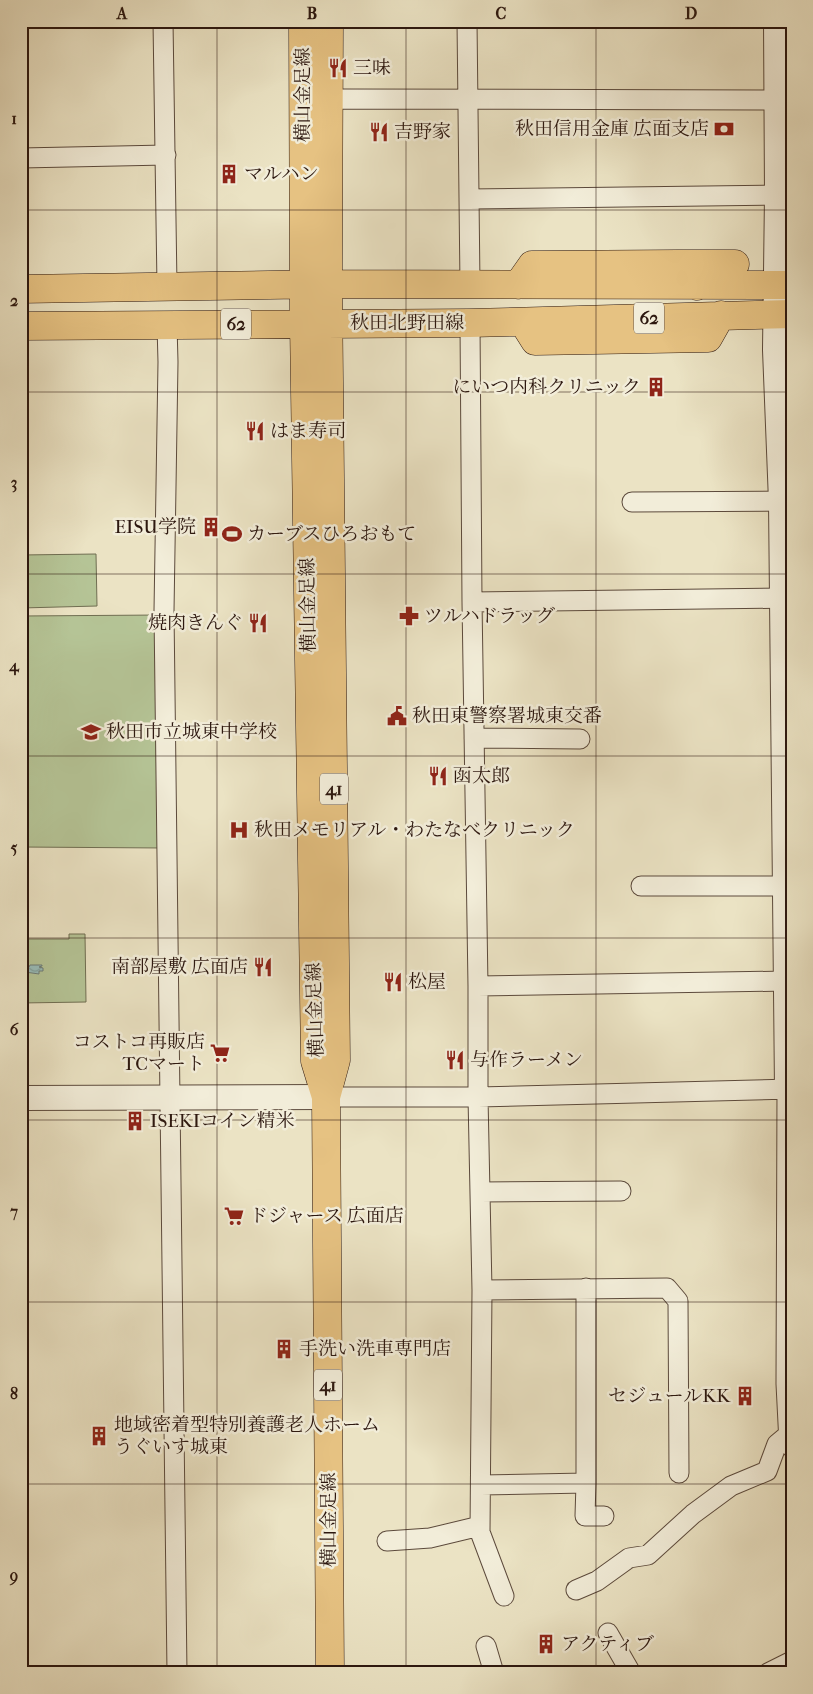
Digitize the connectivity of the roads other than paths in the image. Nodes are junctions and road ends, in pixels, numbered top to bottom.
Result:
1 (163, 21) edge
2 (303, 21) edge
3 (329, 21) edge
4 (467, 21) edge
5 (776, 21) edge
6 (317, 100) junction
7 (468, 100) junction
8 (784, 100) edge
9 (166, 155) junction
10 (21, 158) edge
11 (784, 195) edge
12 (469, 198) junction
13 (678, 264) junction
14 (735, 264) dead end
15 (316, 284) junction
16 (470, 285) junction
17 (518, 285) junction
18 (783, 285) edge
19 (167, 286) junction
20 (697, 286) junction
21 (21, 289) edge
22 (783, 314) edge
23 (316, 323) junction
24 (470, 323) junction
25 (167, 325) junction
26 (21, 326) edge
27 (784, 403) edge
28 (786, 501) edge
29 (632, 502) dead end
30 (787, 598) edge
31 (472, 602) junction
32 (787, 692) edge
33 (474, 738) junction
34 (580, 740) dead end
35 (788, 791) edge
36 (641, 886) dead end
37 (785, 886) junction
38 (789, 934) edge
39 (786, 981) junction
40 (478, 986) junction
41 (790, 1089) edge
42 (478, 1096) junction
43 (170, 1097) junction
44 (326, 1097) junction
45 (21, 1098) edge
46 (789, 1187) edge
47 (621, 1191) dead end
48 (480, 1192) junction
49 (789, 1285) edge
50 (586, 1288) junction
51 (482, 1290) junction
52 (789, 1384) edge
53 (790, 1441) edge
54 (679, 1474) dead end
55 (586, 1483) junction
56 (481, 1485) junction
57 (604, 1516) dead end
58 (480, 1526) junction
59 (387, 1541) dead end
60 (576, 1590) dead end
61 (504, 1596) dead end
62 (608, 1633) dead end
63 (486, 1646) dead end
64 (792, 1661) edge
65 (177, 1673) edge
66 (330, 1673) edge
67 (494, 1673) edge
68 (631, 1673) edge
69 (768, 1673) edge

1 - 9 street
2 - 6 main road, 横山金足線 / 41
3 - 6 main road, 横山金足線 / 41
4 - 7 street
5 - 8 street
6 - 7 street
6 - 15 main road, 横山金足線 / 41
7 - 8 street
7 - 12 street
8 - 11 street
9 - 10 street
9 - 19 street
11 - 12 street
11 - 18 street
12 - 16 street
13 - 14 main road
13 - 17 main road
13 - 20 main road
15 - 16 main road, 秋田北野田線 / 62
15 - 19 main road, 秋田北野田線 / 62
15 - 23 main road, 横山金足線 / 41
16 - 17 main road, 秋田北野田線 / 62
17 - 20 main road, 秋田北野田線 / 62
18 - 20 main road, 秋田北野田線 / 62
18 - 22 street
19 - 21 main road, 秋田北野田線 / 62
22 - 24 main road, 秋田北野田線 / 62
22 - 27 street
23 - 24 main road, 秋田北野田線 / 62
23 - 25 main road, 秋田北野田線 / 62
23 - 44 main road, 横山金足線 / 41
24 - 31 street
25 - 26 main road, 秋田北野田線 / 62
25 - 43 street
27 - 28 street
28 - 29 street
28 - 30 street
30 - 31 street
30 - 32 street
31 - 33 street
32 - 35 street
33 - 34 street
33 - 40 street
35 - 37 street
36 - 37 street
37 - 38 street
38 - 39 street
39 - 40 street
39 - 41 street
40 - 42 street
41 - 42 street
41 - 46 street
42 - 44 street
42 - 48 street
43 - 44 street
43 - 45 street
43 - 65 street
44 - 66 main road, 横山金足線 / 41
46 - 49 street
47 - 48 street
48 - 51 street
49 - 52 street
50 - 51 street
50 - 54 street
50 - 55 street
51 - 56 street
52 - 53 street
53 - 60 street
55 - 56 street
55 - 57 street
56 - 58 street
58 - 59 street
58 - 61 street
62 - 68 street
63 - 67 street
64 - 69 street

